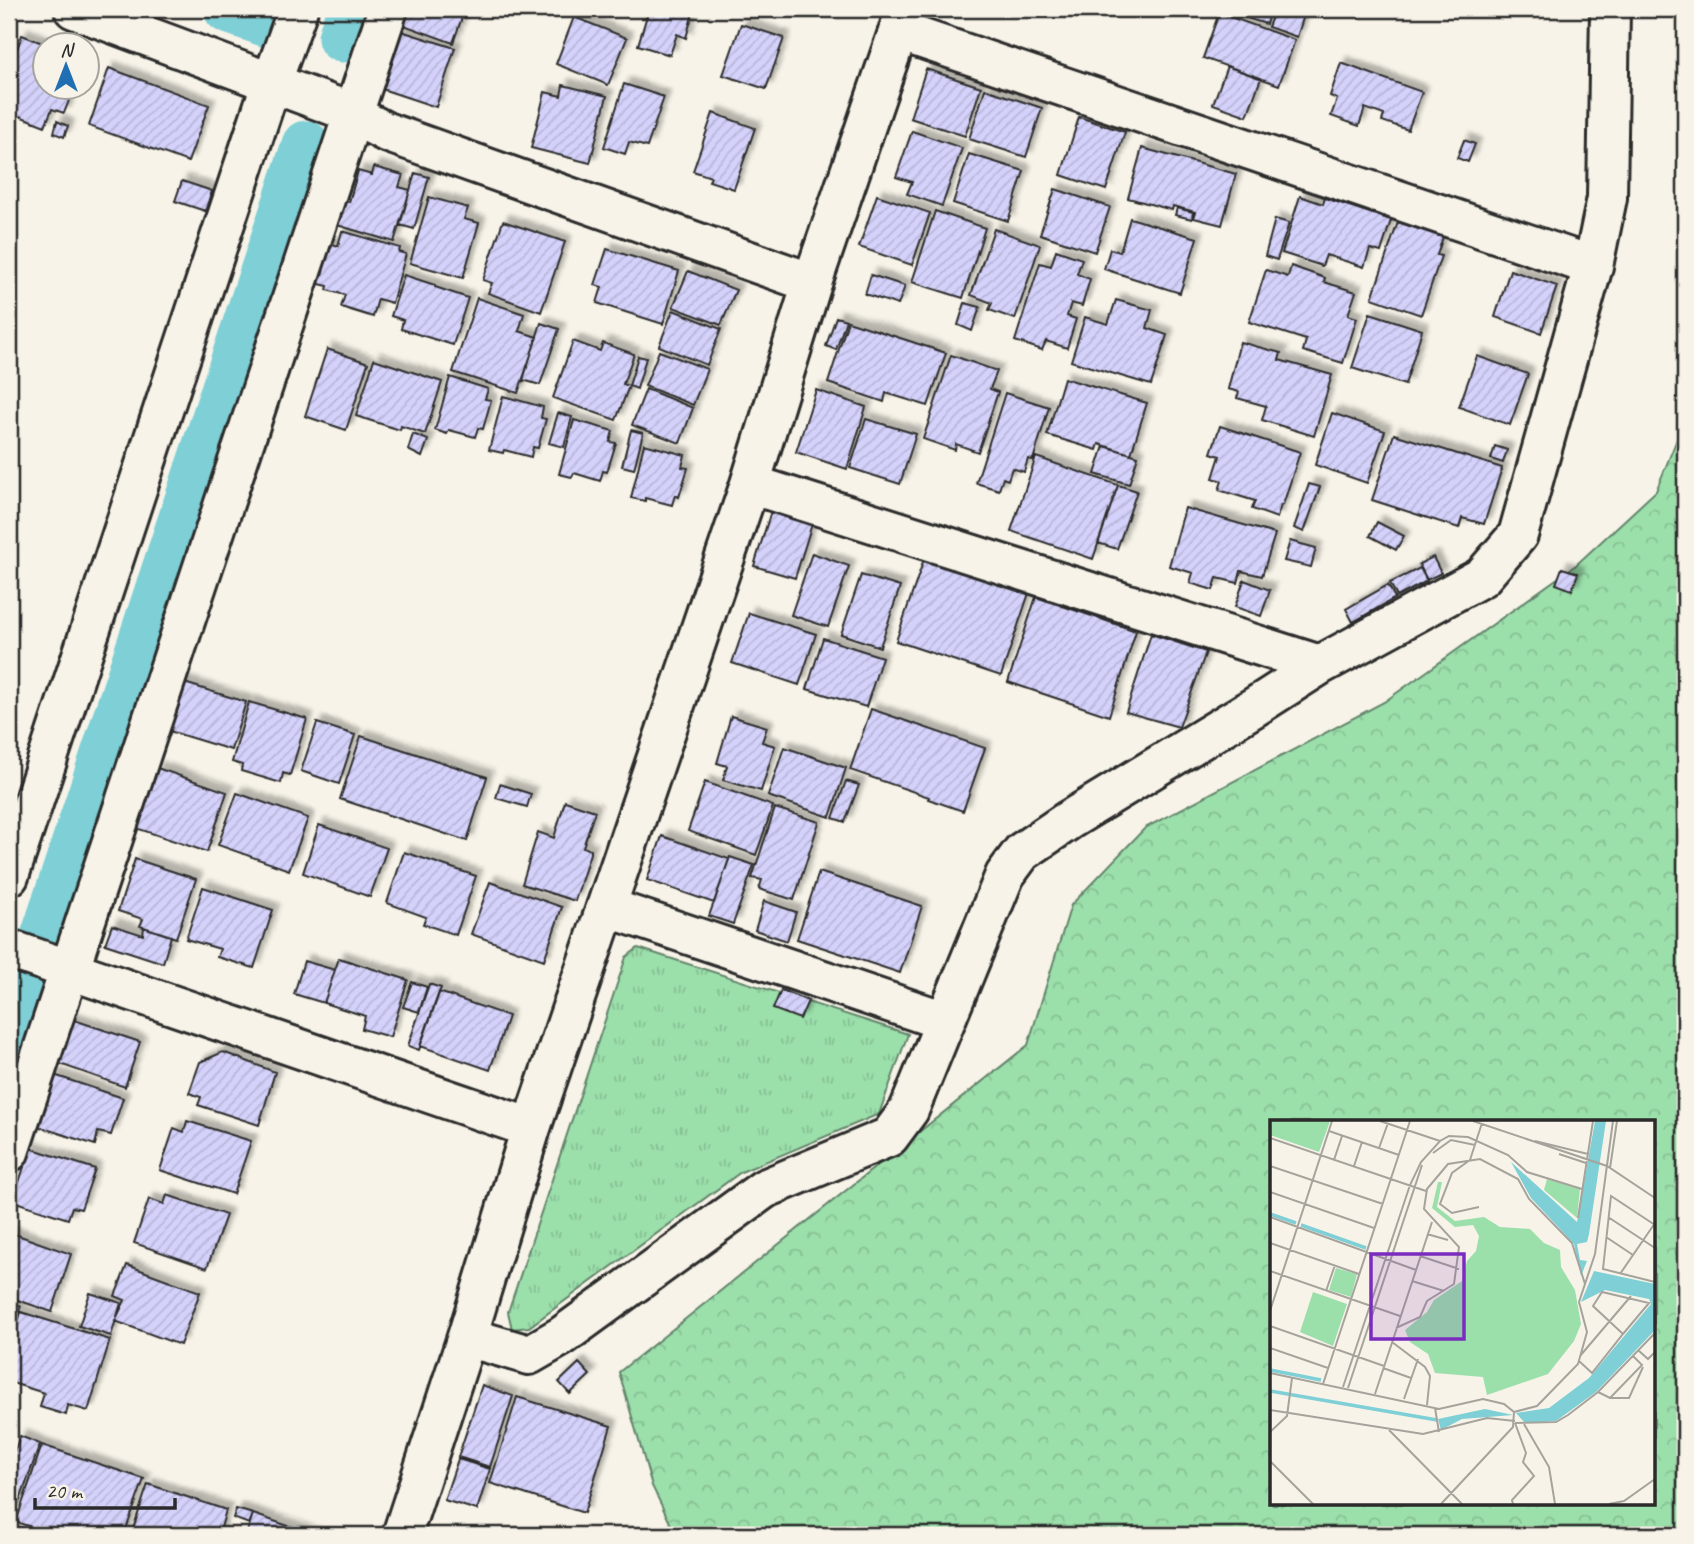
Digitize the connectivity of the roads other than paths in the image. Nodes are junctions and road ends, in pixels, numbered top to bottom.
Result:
1 (74, 9) edge
2 (298, 9) edge
3 (388, 9) edge
4 (1610, 9) edge
5 (902, 20) edge
6 (283, 88) junction
7 (348, 112) junction
8 (1593, 266) junction
9 (812, 283) junction
10 (750, 484) junction
11 (1320, 664) junction
12 (9, 876) edge
13 (606, 907) junction
14 (9, 949) edge
15 (61, 968) junction
16 (945, 1021) junction
17 (531, 1128) junction
18 (9, 1152) edge
19 (467, 1337) junction
20 (402, 1535) edge

1 - 6 street
2 - 6 street
3 - 7 street
4 - 8 street
5 - 8 street
5 - 9 street
6 - 7 street
6 - 12 street
7 - 9 street
7 - 15 street
8 - 11 street
9 - 10 street
10 - 11 street
10 - 13 street
11 - 16 street
13 - 16 street
13 - 17 street
14 - 15 street
15 - 17 street
15 - 18 street
16 - 19 street
17 - 19 street
19 - 20 street

